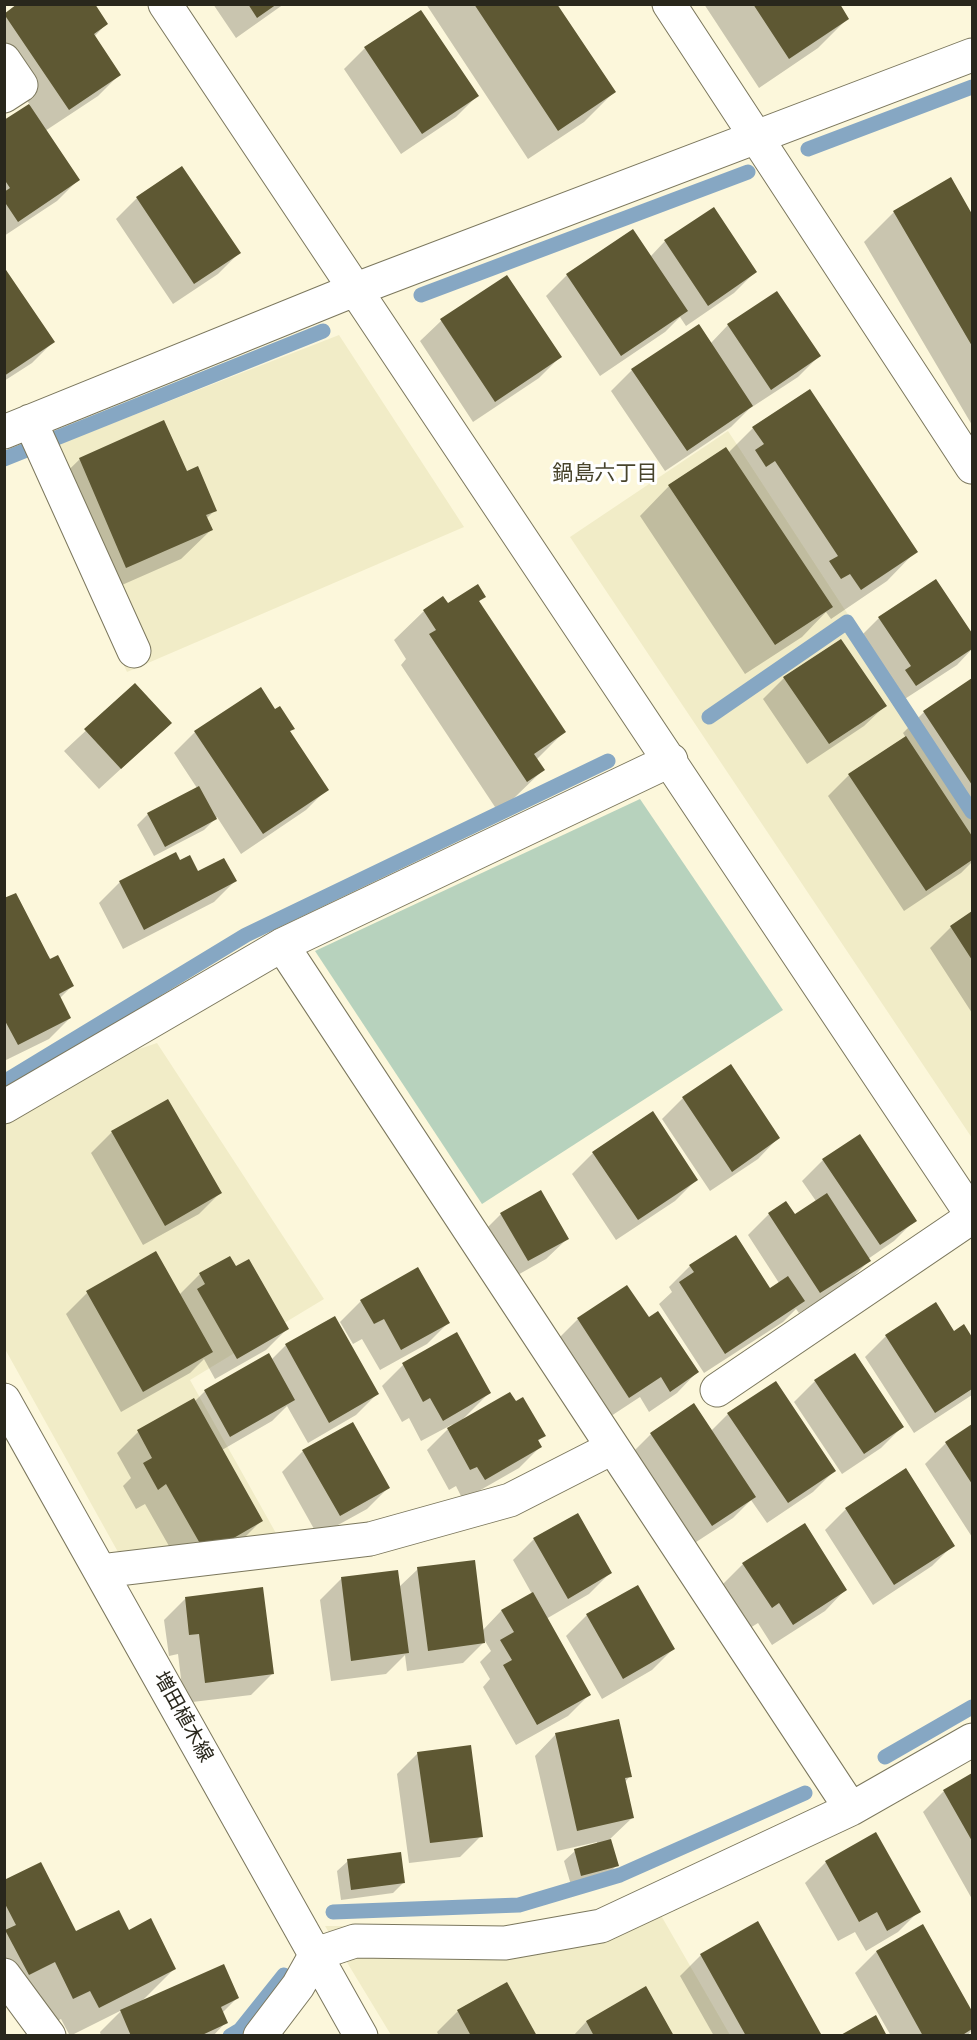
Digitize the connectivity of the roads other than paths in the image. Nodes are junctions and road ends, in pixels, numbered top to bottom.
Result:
1 (165, 4) edge
2 (669, 4) edge
3 (972, 55) edge
4 (4, 60) edge
5 (4, 96) edge
6 (757, 138) junction
7 (354, 290) junction
8 (30, 437) edge
9 (972, 467) edge
10 (134, 651) dead end
11 (670, 760) junction
12 (282, 945) junction
13 (4, 1107) edge
14 (972, 1216) edge
15 (717, 1390) dead end
16 (4, 1400) edge
17 (612, 1448) junction
18 (101, 1571) junction
19 (972, 1740) edge
20 (850, 1809) junction
21 (316, 1954) junction
22 (4, 1975) edge
23 (49, 2036) edge
24 (260, 2036) edge
25 (361, 2036) edge

1 - 7 street
2 - 6 street
3 - 6 street
4 - 5 street
6 - 7 street
6 - 9 street
7 - 8 street
7 - 11 street
8 - 10 street
11 - 12 street
11 - 14 street
12 - 13 street
12 - 17 street
14 - 15 street
16 - 18 street, 増田植木線
17 - 18 street
17 - 20 street
18 - 21 street, 増田植木線
19 - 20 street
20 - 21 street
21 - 24 street
21 - 25 street, 増田植木線
22 - 23 street

